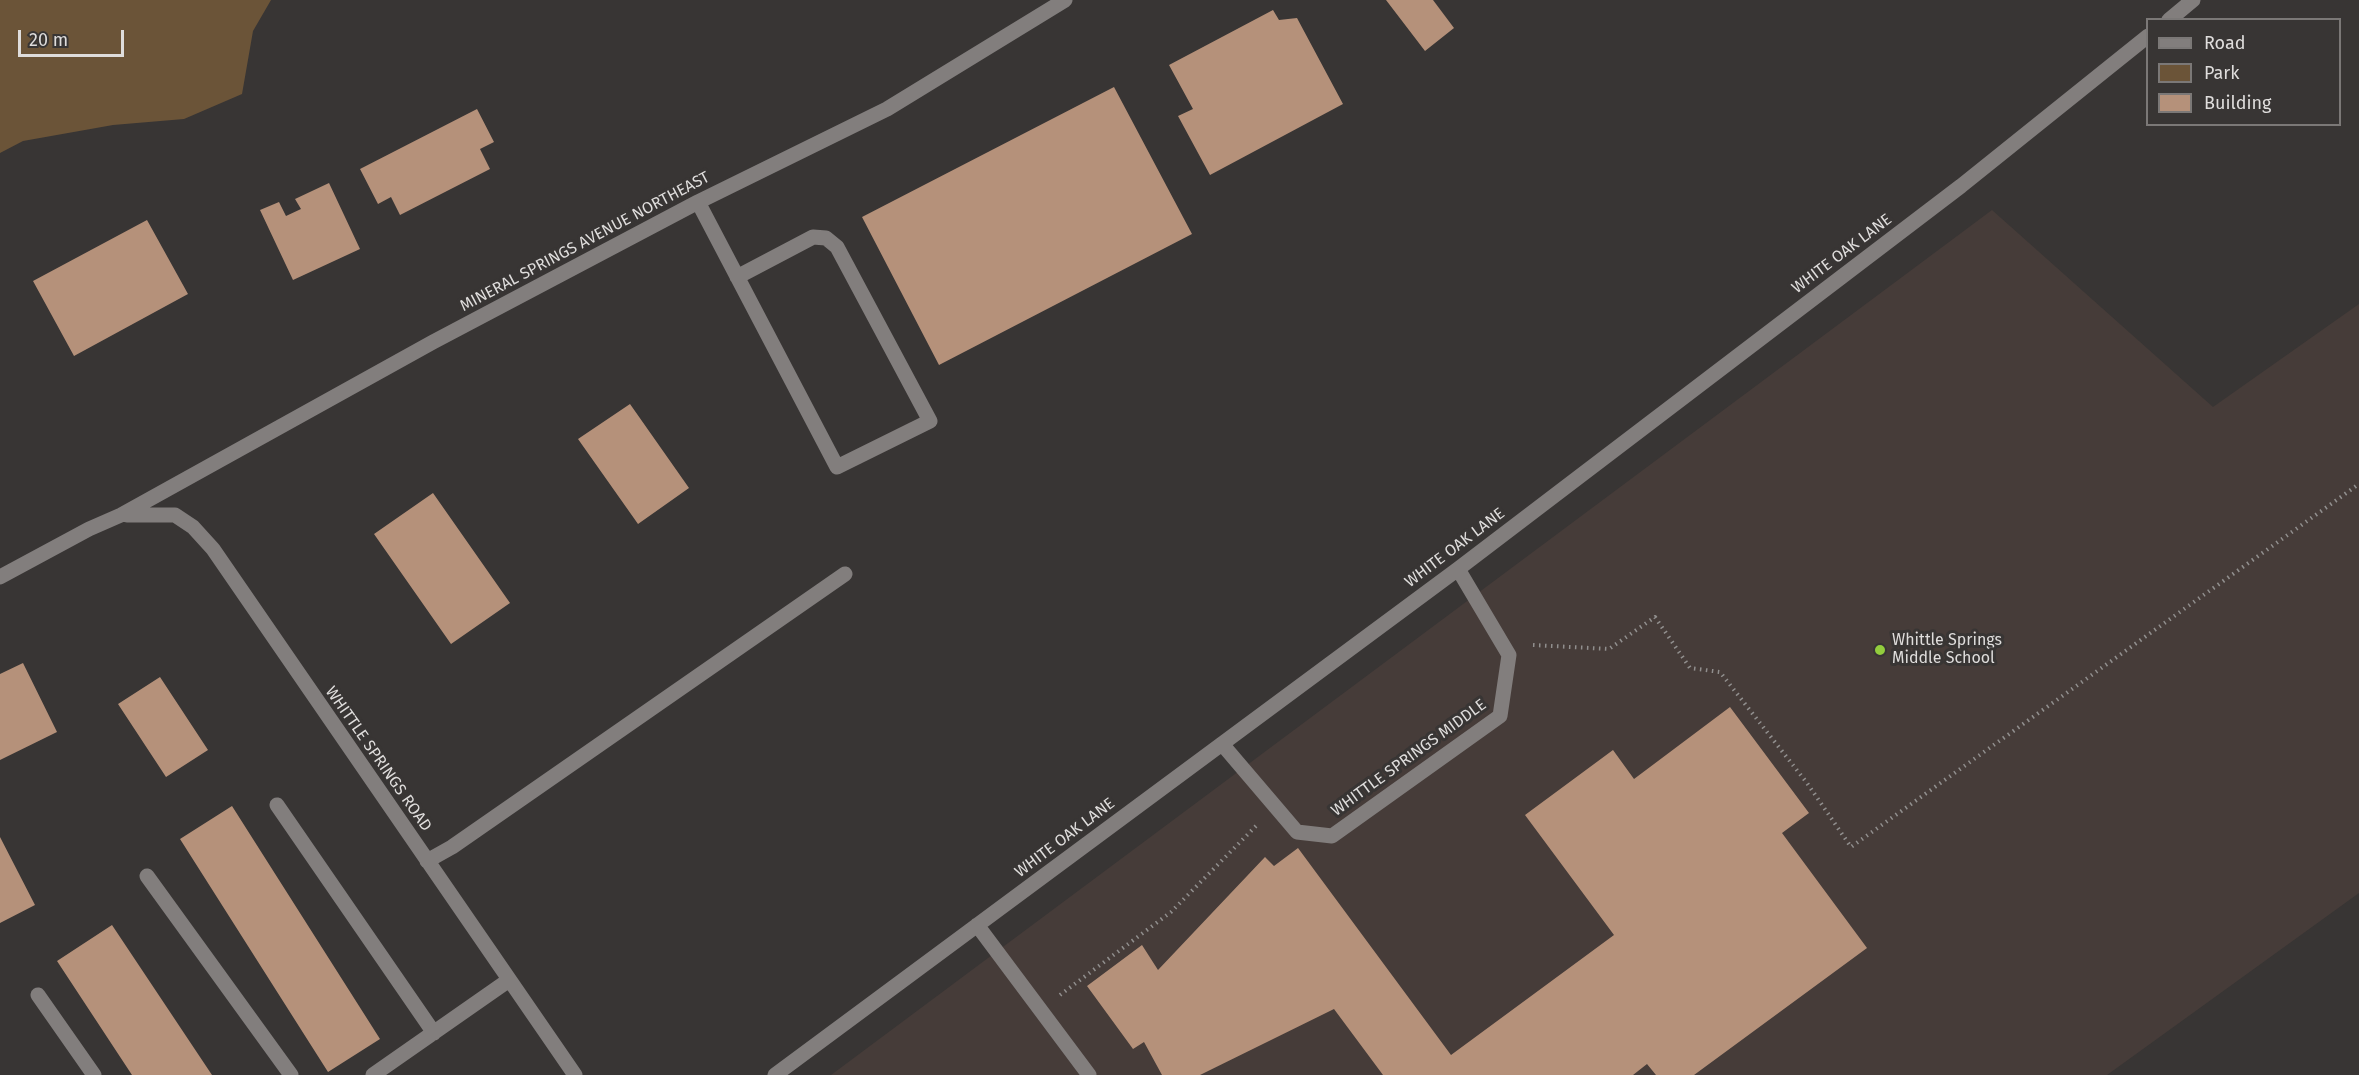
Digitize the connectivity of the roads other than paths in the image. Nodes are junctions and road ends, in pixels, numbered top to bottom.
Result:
1 (1065, 0) edge
2 (2193, 0) edge
3 (2171, 18) edge
4 (2146, 38) edge
5 (698, 202) junction
6 (737, 277) junction
7 (121, 515) junction
8 (1458, 569) junction
9 (845, 574) dead end
10 (0, 577) edge
11 (1222, 744) junction
12 (277, 805) dead end
13 (427, 861) junction
14 (147, 876) dead end
15 (977, 925) junction
16 (509, 980) junction
17 (38, 995) dead end
18 (434, 1033) junction
19 (94, 1075) edge
20 (291, 1075) edge
21 (373, 1075) edge
22 (575, 1075) edge
23 (775, 1075) edge
24 (1089, 1075) edge

1 - 5 street, MINERAL SPRINGS AVENUE NORTHEAST
2 - 3 street
4 - 8 street, WHITE OAK LANE
5 - 6 street
5 - 7 street, MINERAL SPRINGS AVENUE NORTHEAST
6 - 6 street
7 - 10 street
7 - 13 street, WHITTLE SPRINGS ROAD
8 - 11 street, WHITE OAK LANE
8 - 11 street, WHITTLE SPRINGS MIDDLE
9 - 13 street
11 - 15 street, WHITE OAK LANE
12 - 18 street
13 - 16 street, WHITTLE SPRINGS ROAD
14 - 20 street
15 - 23 street, WHITE OAK LANE
15 - 24 street
16 - 18 street
16 - 22 street, WHITTLE SPRINGS ROAD
17 - 19 street
18 - 21 street

